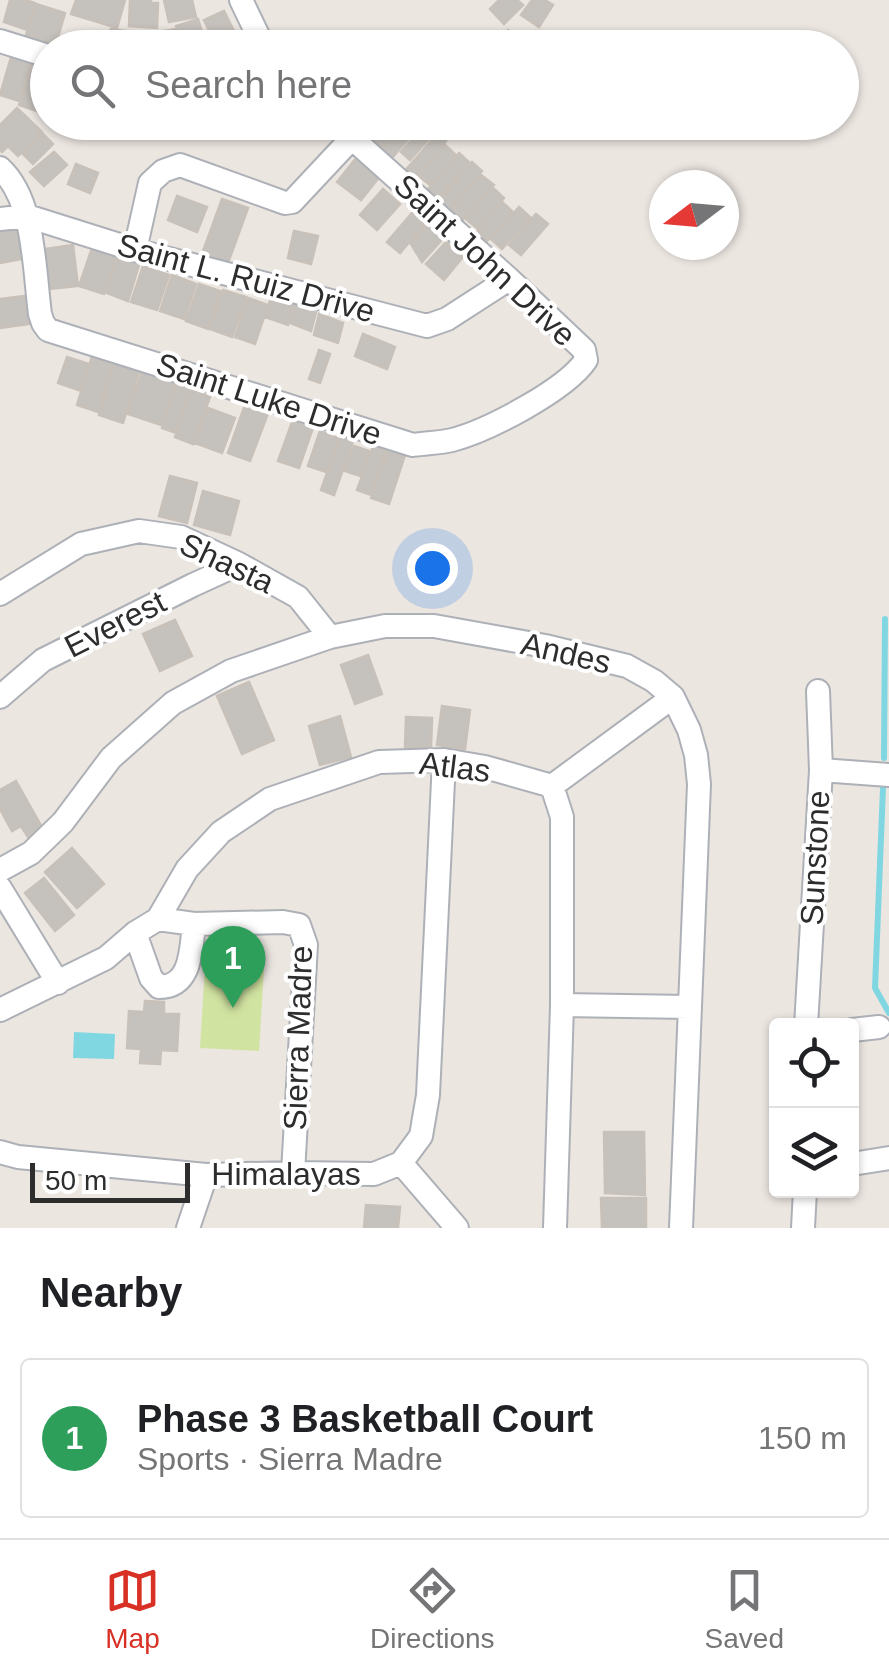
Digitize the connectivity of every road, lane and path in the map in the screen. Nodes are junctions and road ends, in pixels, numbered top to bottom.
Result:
1 (241, 0) edge
2 (255, 30) edge
3 (0, 41) edge
4 (30, 50) edge
5 (336, 140) edge
6 (354, 140) edge
7 (0, 168) edge
8 (27, 216) junction
9 (0, 219) edge
10 (135, 250) junction
11 (509, 279) junction
12 (586, 360) joint
13 (239, 564) junction
14 (0, 594) edge
15 (330, 637) junction
16 (818, 691) dead end
17 (0, 697) edge
18 (672, 698) junction
19 (444, 760) junction
20 (820, 770) junction
21 (889, 775) edge
22 (552, 786) junction
23 (0, 870) edge
24 (0, 888) edge
25 (158, 920) junction
26 (194, 924) junction
27 (135, 933) junction
28 (58, 983) junction
29 (562, 1005) junction
30 (689, 1007) junction
31 (0, 1010) edge
32 (806, 1018) edge
33 (879, 1027) dead end
34 (859, 1029) edge
35 (0, 1152) edge
36 (889, 1158) edge
37 (401, 1163) junction
38 (859, 1163) edge
39 (293, 1173) junction
40 (206, 1175) junction
41 (804, 1198) edge
42 (188, 1228) edge
43 (456, 1228) edge
44 (556, 1228) edge
45 (681, 1228) edge
46 (803, 1228) edge

1 - 2 street
3 - 4 street
5 - 10 street
6 - 11 street, Saint John Drive
7 - 8 street
8 - 9 street
8 - 10 street, Saint L. Ruiz Drive
8 - 12 street, Saint Luke Drive
10 - 11 street, Saint L. Ruiz Drive
11 - 12 street, Saint John Drive
13 - 14 street, Shasta
13 - 15 street, Shasta
13 - 17 street, Everest
15 - 18 street, Andes
15 - 23 street, Andes
16 - 20 street, Sunstone
18 - 22 street
18 - 30 street, Andes
19 - 22 street, Atlas
19 - 25 street, Atlas
19 - 37 street, Himalayas
20 - 21 street
20 - 32 street, Sunstone
22 - 29 street
24 - 28 street
25 - 26 street, Sierra Madre
25 - 27 street, Atlas
26 - 27 street
26 - 39 street, Sierra Madre
27 - 28 street, Atlas
28 - 31 street, Atlas
29 - 30 street
29 - 44 street
30 - 45 street, Andes
33 - 34 street
35 - 40 street, Himalayas
36 - 38 street
37 - 39 street, Himalayas
37 - 43 street
39 - 40 street, Himalayas
40 - 42 street
41 - 46 street

